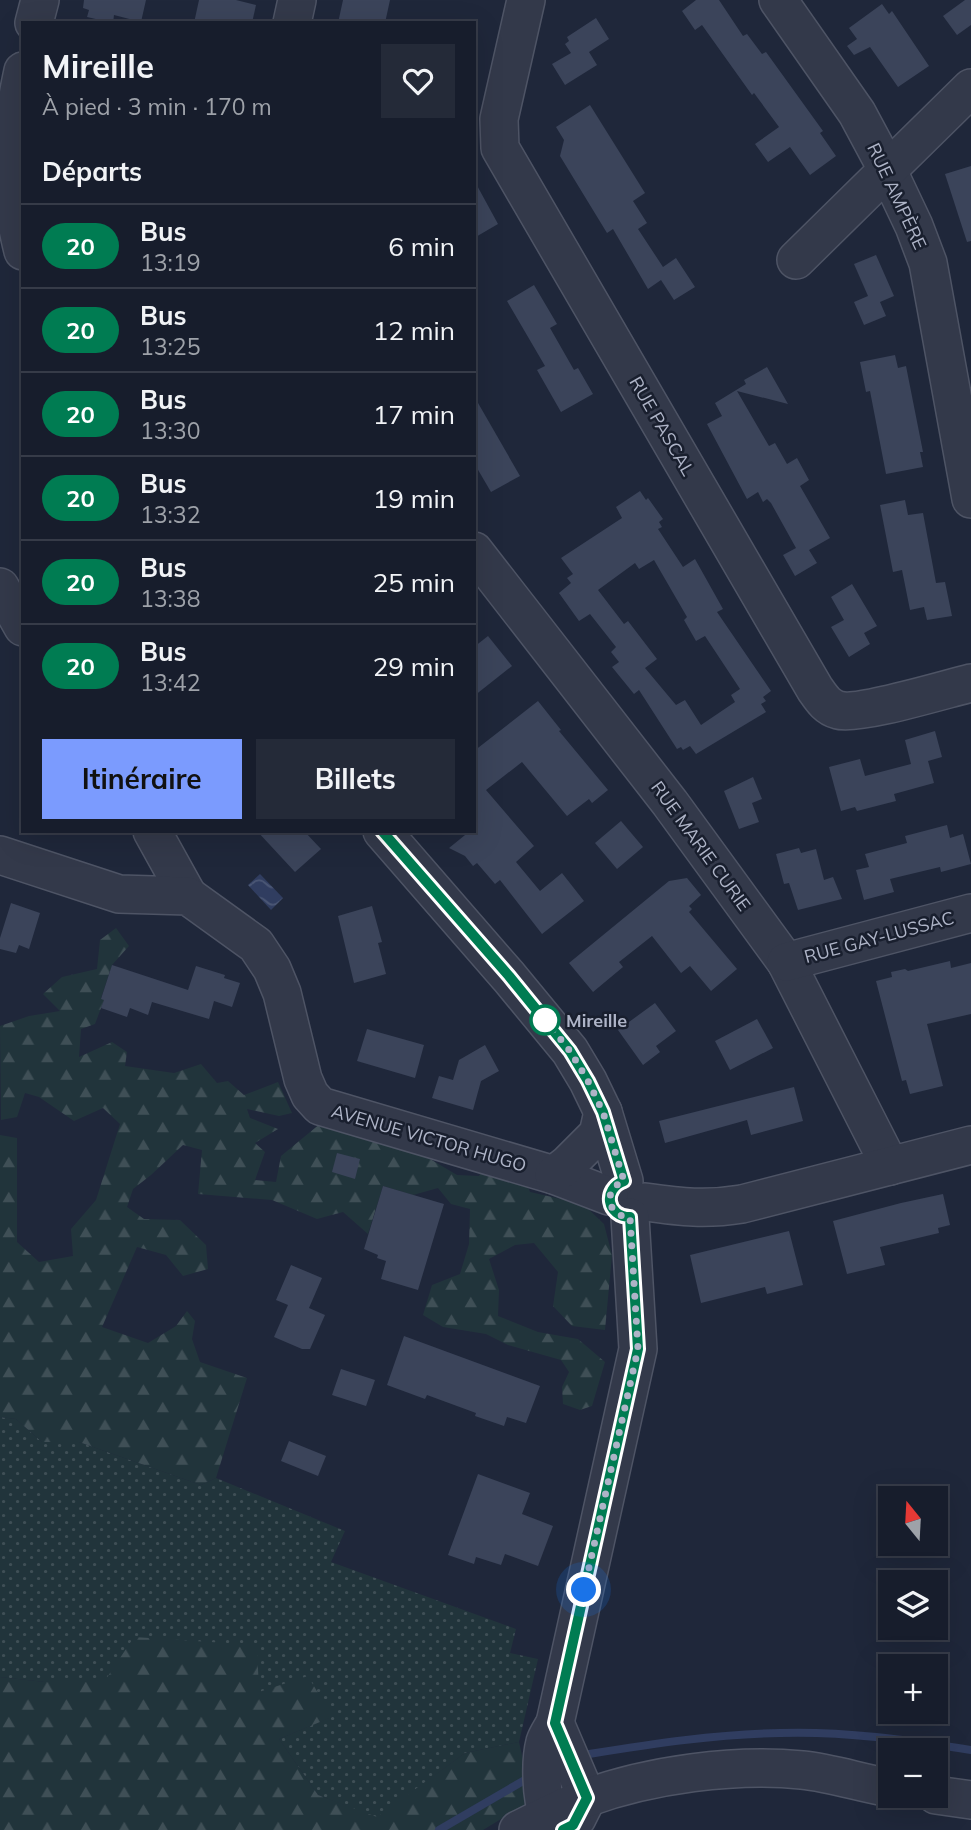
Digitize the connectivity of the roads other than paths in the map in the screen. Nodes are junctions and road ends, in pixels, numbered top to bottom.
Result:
1 (40, 0) edge
2 (297, 0) edge
3 (526, 0) edge
4 (778, 0) edge
5 (35, 21) edge
6 (292, 21) edge
7 (21, 82) edge
8 (971, 88) edge
9 (887, 169) junction
10 (21, 243) edge
11 (796, 260) dead end
12 (971, 499) edge
13 (476, 554) edge
14 (0, 587) edge
15 (21, 624) edge
16 (971, 683) edge
17 (153, 833) edge
18 (384, 833) edge
19 (0, 855) edge
20 (188, 896) junction
21 (971, 913) edge
22 (786, 962) junction
23 (603, 1112) junction
24 (971, 1145) edge
25 (890, 1166) junction
26 (554, 1175) junction
27 (627, 1199) junction
28 (878, 1786) edge
29 (948, 1796) edge
30 (971, 1800) edge
31 (558, 1819) edge

1 - 5 street
2 - 6 street
3 - 16 street, RUE PASCAL
4 - 9 street, RUE AMPÈRE
7 - 10 street
8 - 9 street
9 - 11 street
9 - 12 street, RUE AMPÈRE
13 - 22 street, RUE MARIE CURIE
14 - 15 street
17 - 20 street
18 - 23 street
19 - 20 street
20 - 26 street, AVENUE VICTOR HUGO
21 - 22 street, RUE GAY-LUSSAC
22 - 25 street, RUE MARIE CURIE
23 - 26 street
23 - 27 street
24 - 25 street, AVENUE VICTOR HUGO
25 - 27 street, AVENUE VICTOR HUGO
26 - 27 street, AVENUE VICTOR HUGO
27 - 31 street
28 - 31 street
29 - 30 street

